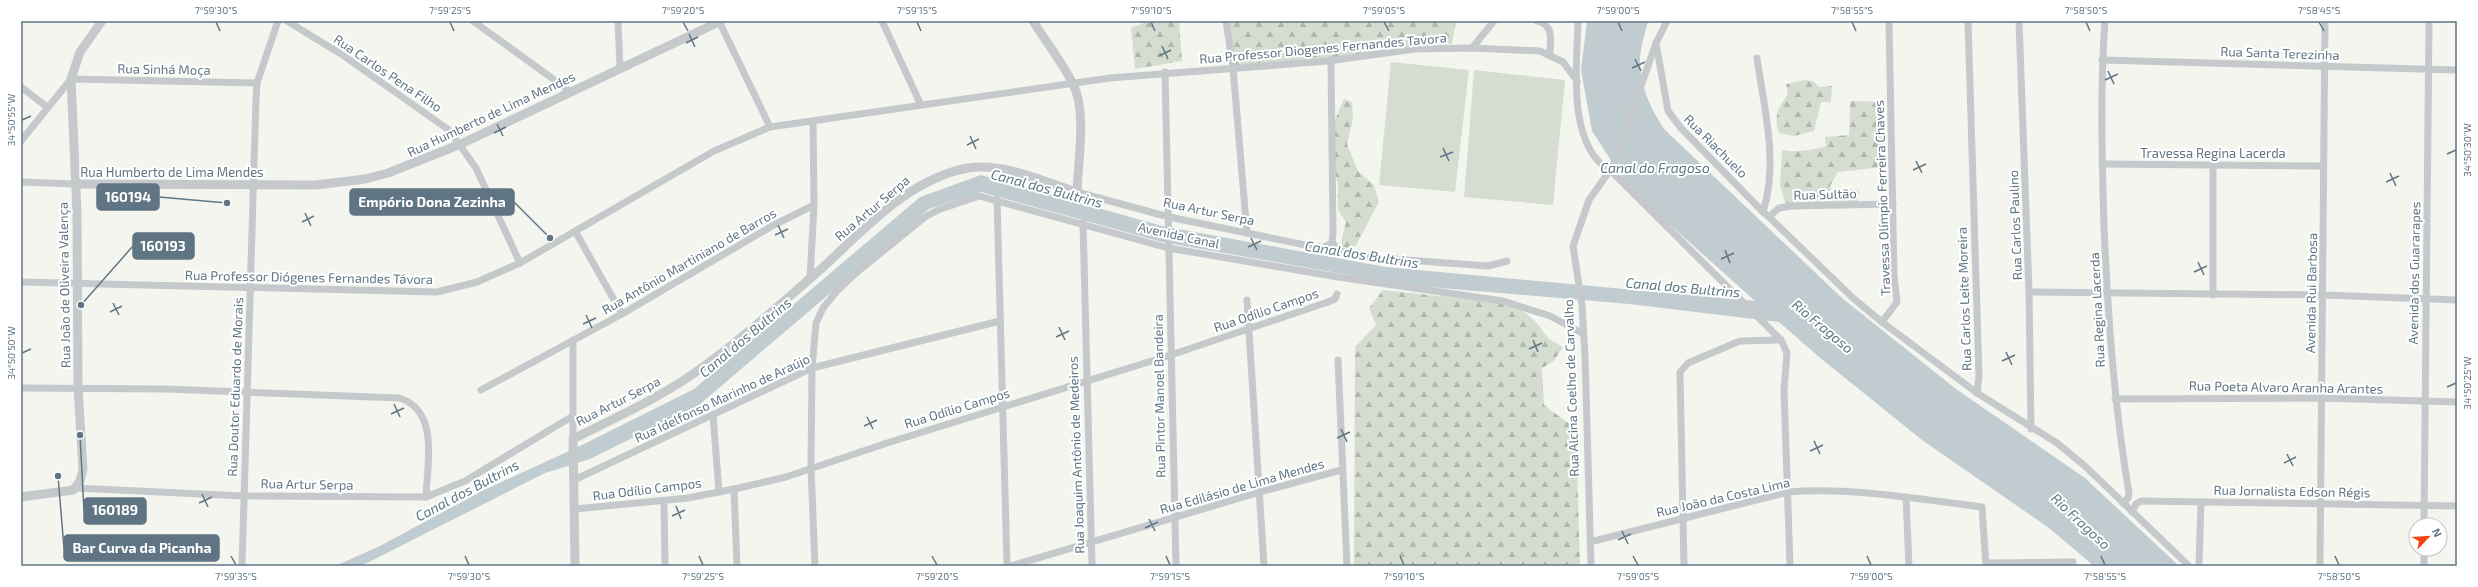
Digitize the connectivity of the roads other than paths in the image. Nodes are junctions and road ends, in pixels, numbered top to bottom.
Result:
1 (102, 21) edge
2 (278, 21) edge
3 (287, 21) edge
4 (473, 21) edge
5 (618, 21) edge
6 (720, 21) edge
7 (882, 21) edge
8 (1034, 21) edge
9 (1226, 21) edge
10 (1494, 21) edge
11 (1537, 21) edge
12 (1578, 21) edge
13 (1667, 21) edge
14 (1889, 21) edge
15 (1968, 21) edge
16 (2019, 21) edge
17 (2104, 21) edge
18 (2325, 21) edge
19 (2429, 21) edge
20 (1656, 43) junction
21 (1472, 48) junction
22 (1550, 54) junction
23 (1757, 58) dead end
24 (1331, 60) junction
25 (2102, 60) junction
26 (2326, 66) junction
27 (620, 68) junction
28 (1233, 68) junction
29 (2429, 69) junction
30 (2457, 70) edge
31 (1165, 72) junction
32 (71, 79) junction
33 (1576, 81) junction
34 (257, 83) junction
35 (1073, 84) junction
36 (21, 87) edge
37 (571, 92) junction
38 (921, 105) junction
39 (47, 107) junction
40 (813, 121) junction
41 (770, 127) junction
42 (21, 141) edge
43 (461, 144) junction
44 (2102, 164) junction
45 (2213, 166) junction
46 (2324, 166) junction
47 (1612, 168) junction
48 (21, 182) edge
49 (75, 184) junction
50 (253, 186) junction
51 (1077, 192) junction
52 (997, 199) junction
53 (1893, 204) junction
54 (814, 205) junction
55 (1763, 212) junction
56 (1169, 217) junction
57 (1769, 217) junction
58 (1083, 223) junction
59 (575, 231) junction
60 (1247, 233) junction
61 (1332, 243) junction
62 (1168, 246) junction
63 (1507, 261) dead end
64 (520, 263) junction
65 (810, 278) junction
66 (21, 282) edge
67 (77, 284) junction
68 (250, 289) junction
69 (2029, 292) junction
70 (2107, 293) junction
71 (1337, 294) dead end
72 (2213, 295) junction
73 (2323, 295) junction
74 (2426, 298) junction
75 (1247, 300) dead end
76 (2457, 300) edge
77 (622, 314) junction
78 (1000, 321) junction
79 (1882, 322) junction
80 (1250, 328) junction
81 (1582, 333) junction
82 (573, 340) junction
83 (1781, 340) junction
84 (1171, 355) junction
85 (1338, 360) dead end
86 (812, 368) junction
87 (1086, 382) junction
88 (78, 387) junction
89 (21, 388) edge
90 (481, 390) dead end
91 (247, 392) junction
92 (1977, 394) junction
93 (2321, 398) junction
94 (2115, 399) junction
95 (2424, 402) junction
96 (2457, 402) edge
97 (1002, 407) junction
98 (713, 415) junction
99 (573, 416) junction
100 (2031, 429) junction
101 (573, 441) junction
102 (811, 468) junction
103 (1341, 470) junction
104 (574, 475) junction
105 (76, 488) junction
106 (734, 490) junction
107 (719, 492) junction
108 (1260, 492) junction
109 (1788, 492) junction
110 (243, 496) junction
111 (21, 497) edge
112 (426, 497) junction
113 (1906, 497) junction
114 (664, 501) junction
115 (2201, 502) junction
116 (2123, 503) junction
117 (2320, 503) junction
118 (2424, 505) junction
119 (2457, 506) edge
120 (574, 509) junction
121 (2132, 512) junction
122 (2424, 517) edge
123 (1173, 518) junction
124 (1683, 519) junction
125 (1092, 542) junction
126 (1590, 542) junction
127 (2073, 562) dead end
128 (1986, 565) edge
129 (242, 566) edge
130 (575, 566) edge
131 (665, 566) edge
132 (737, 566) edge
133 (815, 566) edge
134 (1007, 566) edge
135 (1011, 566) edge
136 (1092, 566) edge
137 (1176, 566) edge
138 (1264, 566) edge
139 (1347, 566) edge
140 (1591, 566) edge
141 (1684, 566) edge
142 (1790, 566) edge
143 (1909, 566) edge
144 (2189, 566) edge
145 (2199, 566) edge
146 (2320, 566) edge

1 - 32 street
2 - 34 street, Rua Doutor Eduardo de Morais
3 - 43 street, Rua Carlos Pena Filho
4 - 37 street
5 - 27 street
6 - 27 street, Rua Humberto de Lima Mendes
6 - 41 street
7 - 38 street
8 - 35 street
9 - 28 street
10 - 21 street
11 - 22 street
12 - 33 street
13 - 20 street
14 - 53 street, Travessa Olímpio Ferreira Chaves
15 - 92 street, Rua Carlos Leite Moreira
16 - 69 street, Rua Carlos Paulino
17 - 25 street, Rua Regina Lacerda
18 - 26 street, Avenida Rui Barbosa
19 - 29 street, Avenida dos Guararapes
20 - 47 street, Rua Alcina Coelho de Carvalho
20 - 55 street, Rua Riachuelo
21 - 22 street, Rua Professor Diogenes Fernandes Tavora
21 - 24 street, Rua Professor Diogenes Fernandes Tavora
22 - 33 street, Rua Professor Diogenes Fernandes Tavora
23 - 55 street
24 - 28 street, Rua Professor Diogenes Fernandes Tavora
24 - 61 street
25 - 26 street, Rua Santa Terezinha
25 - 44 street, Rua Regina Lacerda
26 - 29 street, Rua Santa Terezinha
26 - 46 street, Avenida Rui Barbosa
27 - 37 street, Rua Humberto de Lima Mendes
28 - 31 street, Rua Professor Diogenes Fernandes Tavora
28 - 60 street
29 - 30 street, Rua Santa Terezinha
29 - 74 street, Avenida dos Guararapes
31 - 35 street, Rua Professor Diogenes Fernandes Tavora
31 - 56 street, Rua Pintor Manoel Bandeira
32 - 34 street, Rua Sinhá Moça
32 - 39 street
32 - 49 street, Rua João de Oliveira Valença
33 - 47 street
34 - 50 street, Rua Doutor Eduardo de Morais
35 - 38 street, Rua Professor Diogenes Fernandes Tavora
35 - 51 street
36 - 39 street
37 - 43 street, Rua Humberto de Lima Mendes
38 - 40 street, Rua Professor Diógenes Fernandes Távora
39 - 42 street
40 - 41 street, Rua Professor Diógenes Fernandes Távora
40 - 54 street
41 - 59 street, Rua Professor Diógenes Fernandes Távora
43 - 50 street, Rua Humberto de Lima Mendes
43 - 64 street, Rua Carlos Pena Filho
44 - 45 street, Travessa Regina Lacerda
44 - 70 street, Rua Regina Lacerda
45 - 46 street, Travessa Regina Lacerda
45 - 72 street
46 - 73 street, Avenida Rui Barbosa
47 - 81 street, Rua Alcina Coelho de Carvalho
47 - 83 street
48 - 49 street, Rua Humberto de Lima Mendes
49 - 50 street, Rua Humberto de Lima Mendes
49 - 67 street, Rua João de Oliveira Valença
50 - 68 street, Rua Doutor Eduardo de Morais
51 - 56 street, Rua Artur Serpa
51 - 65 street, Rua Artur Serpa
52 - 58 street, Avenida Canal
52 - 78 street
52 - 86 street, Avenida Canal
53 - 57 street, Rua Sultão
53 - 79 street, Travessa Olímpio Ferreira Chaves
54 - 65 street
54 - 77 street, Rua Antônio Martiniano de Barros
55 - 57 street
56 - 60 street, Rua Artur Serpa
56 - 62 street, Rua Pintor Manoel Bandeira
57 - 79 street
58 - 62 street, Avenida Canal
58 - 87 street, Rua Joaquim Antônio de Medeiros
59 - 64 street, Rua Professor Diógenes Fernandes Távora
59 - 77 street
60 - 61 street, Rua Artur Serpa
61 - 63 street
62 - 81 street, Avenida Canal
62 - 84 street, Rua Pintor Manoel Bandeira
64 - 68 street, Rua Professor Diógenes Fernandes Távora
65 - 101 street, Rua Artur Serpa
66 - 67 street, Rua Professor Diógenes Fernandes Távora
67 - 68 street, Rua Professor Diógenes Fernandes Távora
67 - 88 street, Rua João de Oliveira Valença
68 - 91 street, Rua Doutor Eduardo de Morais
69 - 70 street
69 - 100 street, Rua Carlos Paulino
70 - 72 street
70 - 94 street, Rua Regina Lacerda
71 - 80 street, Rua Odílio Campos
72 - 73 street
73 - 74 street
73 - 93 street, Avenida Rui Barbosa
74 - 76 street
74 - 95 street, Avenida dos Guararapes
75 - 80 street
77 - 82 street, Rua Antônio Martiniano de Barros
78 - 86 street, Rua Idelfonso Marinho de Araújo
78 - 97 street
79 - 92 street
80 - 84 street, Rua Odílio Campos
80 - 108 street
81 - 126 street, Rua Alcina Coelho de Carvalho
82 - 90 street, Rua Antônio Martiniano de Barros
82 - 99 street
83 - 109 street
83 - 124 street
84 - 87 street, Rua Odílio Campos
84 - 123 street, Rua Pintor Manoel Bandeira
85 - 103 street
86 - 98 street, Rua Idelfonso Marinho de Araújo
86 - 102 street
87 - 97 street, Rua Odílio Campos
87 - 125 street, Rua Joaquim Antônio de Medeiros
88 - 89 street
88 - 91 street
88 - 105 street, Rua João de Oliveira Valença
91 - 110 street, Rua Doutor Eduardo de Morais
91 - 112 street
92 - 100 street
93 - 94 street, Rua Poeta Alvaro Aranha Arantes
93 - 95 street, Rua Poeta Alvaro Aranha Arantes
93 - 117 street, Avenida Rui Barbosa
94 - 116 street, Rua Regina Lacerda
95 - 96 street, Rua Poeta Alvaro Aranha Arantes
95 - 118 street, Avenida dos Guararapes
97 - 102 street, Rua Odílio Campos
97 - 134 street
98 - 104 street, Rua Idelfonso Marinho de Araújo
98 - 107 street
99 - 101 street
99 - 112 street, Rua Artur Serpa
100 - 116 street
101 - 104 street
102 - 106 street, Rua Odílio Campos
102 - 133 street
103 - 108 street, Rua Edilásio de Lima Mendes
103 - 139 street
104 - 120 street
105 - 110 street, Rua Artur Serpa
105 - 111 street, Rua Artur Serpa
106 - 107 street, Rua Odílio Campos
106 - 132 street
107 - 114 street, Rua Odílio Campos
108 - 123 street, Rua Edilásio de Lima Mendes
108 - 138 street
109 - 113 street, Rua João da Costa Lima
109 - 124 street, Rua João da Costa Lima
109 - 142 street
110 - 112 street, Rua Artur Serpa
110 - 129 street, Rua Doutor Eduardo de Morais
113 - 128 street, Rua João da Costa Lima
113 - 143 street
114 - 120 street, Rua Odílio Campos
114 - 131 street
115 - 117 street, Rua Jornalista Edson Régis
115 - 121 street, Rua Jornalista Edson Régis
115 - 145 street
116 - 121 street
117 - 118 street, Rua Jornalista Edson Régis
117 - 146 street, Avenida Rui Barbosa
118 - 119 street, Rua Jornalista Edson Régis
118 - 122 street, Avenida dos Guararapes
120 - 130 street
121 - 144 street
123 - 125 street, Rua Edilásio de Lima Mendes
123 - 137 street, Rua Pintor Manoel Bandeira
124 - 126 street, Rua João da Costa Lima
124 - 141 street
125 - 135 street, Rua Edilásio de Lima Mendes
125 - 136 street, Rua Joaquim Antônio de Medeiros
126 - 140 street, Rua Alcina Coelho de Carvalho
127 - 128 street

